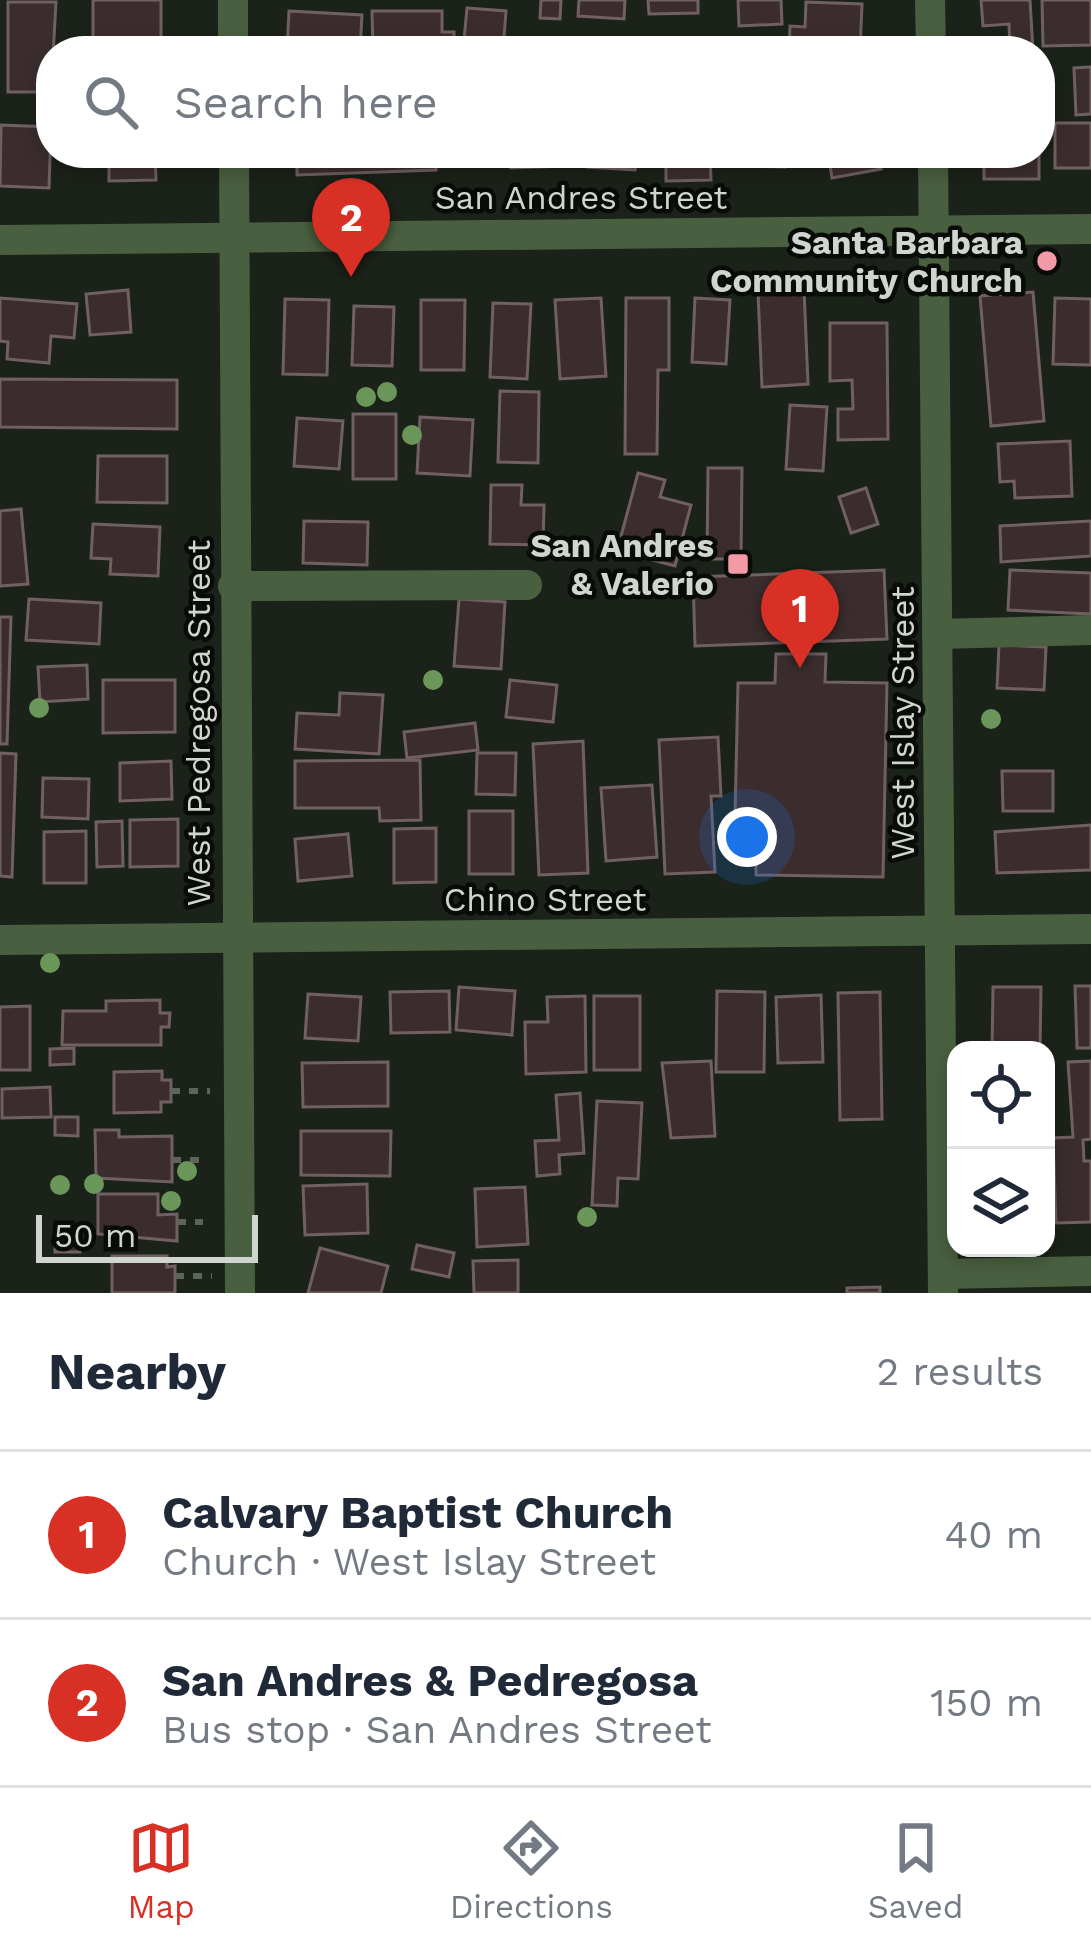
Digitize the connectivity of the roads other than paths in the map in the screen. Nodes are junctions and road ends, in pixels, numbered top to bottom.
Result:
1 (233, 0) edge
2 (930, 0) edge
3 (233, 36) edge
4 (931, 36) edge
5 (233, 168) edge
6 (933, 168) edge
7 (1091, 229) edge
8 (933, 231) junction
9 (233, 236) junction
10 (0, 240) edge
11 (527, 585) dead end
12 (232, 586) junction
13 (1091, 630) edge
14 (937, 634) junction
15 (1091, 929) edge
16 (938, 932) junction
17 (236, 936) junction
18 (0, 940) edge
19 (1091, 1271) edge
20 (228, 1284) edge
21 (943, 1284) edge

1 - 3 street
2 - 4 street
5 - 9 street, West Pedregosa Street
6 - 8 street, West Islay Street
7 - 8 street, San Andres Street
8 - 9 street, San Andres Street
8 - 14 street, West Islay Street
9 - 10 street, San Andres Street
9 - 12 street, West Pedregosa Street
11 - 12 street
12 - 17 street, West Pedregosa Street
13 - 14 street
14 - 16 street, West Islay Street
15 - 16 street, Chino Street
16 - 17 street, Chino Street
16 - 21 street, West Islay Street
17 - 18 street, Chino Street
17 - 20 street, West Pedregosa Street
19 - 21 street

